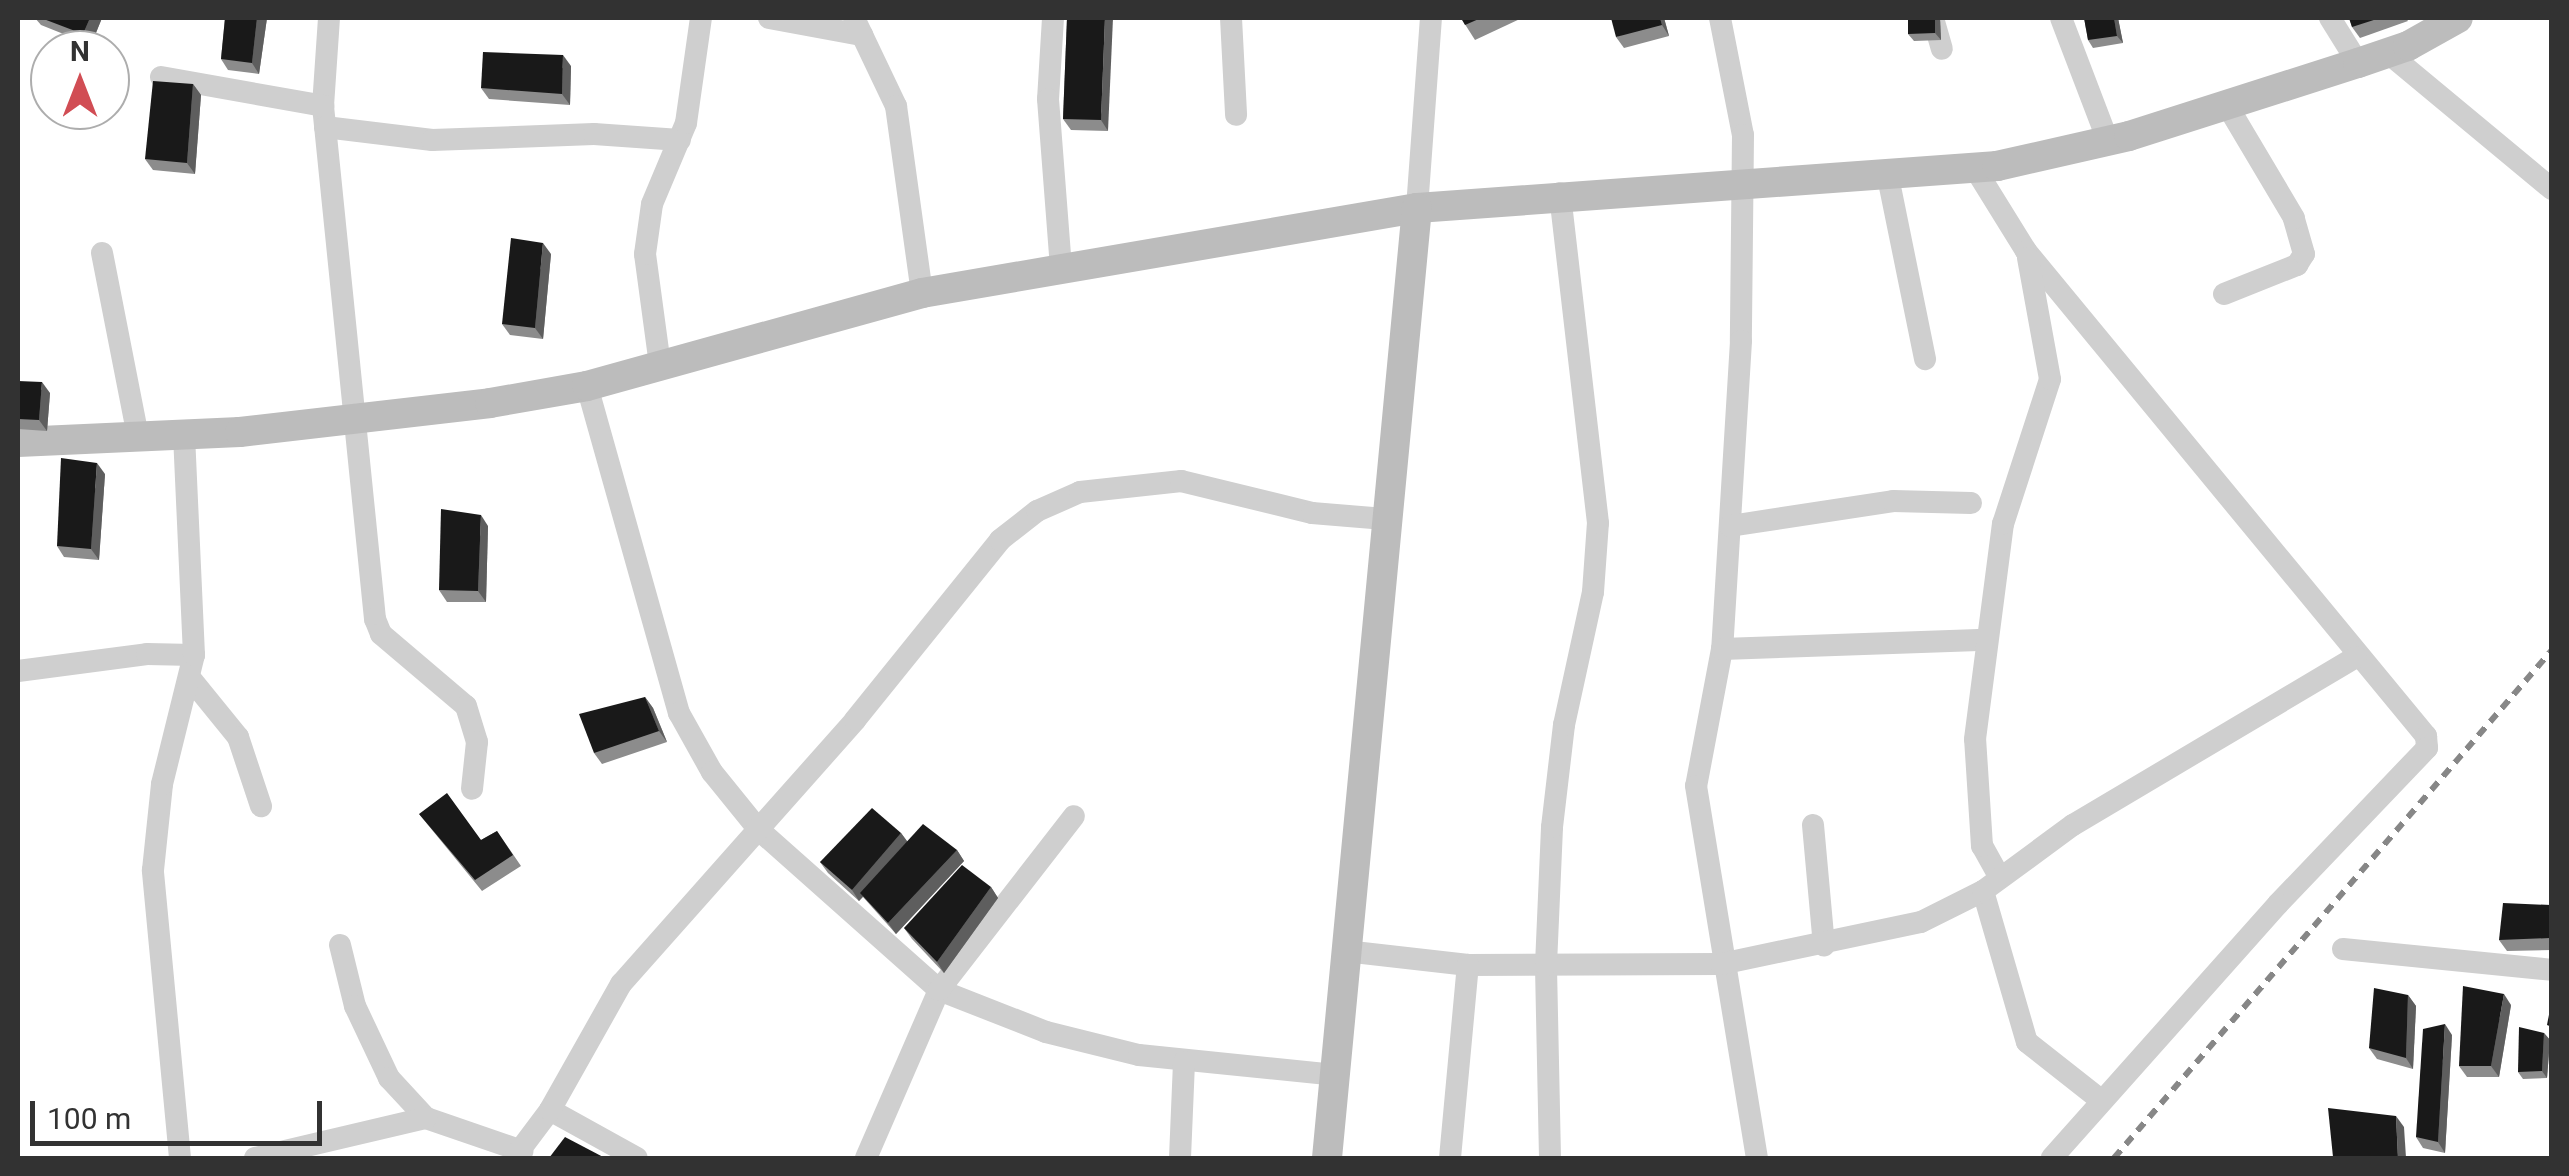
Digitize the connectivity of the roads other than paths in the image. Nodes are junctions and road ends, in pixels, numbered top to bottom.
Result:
1 (330, 18) edge
2 (701, 18) edge
3 (768, 18) edge
4 (1053, 18) edge
5 (1230, 18) edge
6 (1431, 18) edge
7 (1720, 18) edge
8 (1933, 18) edge
9 (2062, 18) edge
10 (2330, 18) edge
11 (2458, 18) edge
12 (858, 26) edge
13 (1942, 49) dead end
14 (2388, 53) junction
15 (2358, 63) junction
16 (161, 77) edge
17 (2226, 104) junction
18 (1236, 114) dead end
19 (324, 117) junction
20 (680, 140) junction
21 (2108, 141) junction
22 (1974, 168) junction
23 (1887, 172) junction
24 (1743, 180) junction
25 (2552, 189) edge
26 (1560, 193) junction
27 (1416, 208) junction
28 (2026, 251) junction
29 (102, 253) dead end
30 (1061, 269) junction
31 (922, 292) junction
32 (2224, 294) dead end
33 (1925, 359) dead end
34 (660, 364) junction
35 (587, 386) junction
36 (354, 420) junction
37 (184, 435) junction
38 (138, 437) junction
39 (18, 442) edge
40 (1971, 503) dead end
41 (1386, 519) junction
42 (1730, 526) junction
43 (1986, 640) junction
44 (1722, 649) junction
45 (2356, 656) junction
46 (192, 667) junction
47 (18, 671) edge
48 (472, 789) dead end
49 (261, 806) dead end
50 (1074, 816) dead end
51 (1813, 825) dead end
52 (759, 830) junction
53 (1992, 884) junction
54 (340, 945) dead end
55 (1824, 946) junction
56 (2343, 949) dead end
57 (1346, 950) junction
58 (1722, 964) junction
59 (1468, 965) junction
60 (1546, 965) junction
61 (2552, 970) edge
62 (940, 990) junction
63 (1184, 1062) junction
64 (1335, 1076) junction
65 (2102, 1101) junction
66 (550, 1110) junction
67 (426, 1118) junction
68 (518, 1154) edge
69 (180, 1158) edge
70 (255, 1158) edge
71 (637, 1158) edge
72 (866, 1158) edge
73 (1180, 1158) edge
74 (1327, 1158) edge
75 (1450, 1158) edge
76 (1550, 1158) edge
77 (1758, 1158) edge
78 (2052, 1158) edge

1 - 19 street
2 - 20 street
3 - 12 street
4 - 30 street
5 - 18 street
6 - 27 street
7 - 24 street
8 - 13 street
9 - 21 street
10 - 15 street
11 - 14 street
12 - 31 street
14 - 15 street
14 - 25 street
15 - 17 street
16 - 19 street
17 - 21 street
17 - 32 street
19 - 20 street
19 - 36 street
20 - 34 street
21 - 22 street
22 - 23 street
22 - 28 street
23 - 24 street
23 - 33 street
24 - 26 street
24 - 42 street
26 - 27 street
26 - 60 street
27 - 30 street
27 - 41 street
28 - 43 street
28 - 45 street
29 - 38 street
30 - 31 street
31 - 34 street
34 - 35 street
35 - 36 street
35 - 52 street
36 - 37 street
36 - 48 street
37 - 38 street
37 - 46 street
38 - 39 street
40 - 42 street
41 - 52 street
41 - 57 street
42 - 44 street
43 - 44 street
43 - 53 street
44 - 58 street
45 - 53 street
45 - 65 street
46 - 47 street
46 - 49 street
46 - 69 street
50 - 62 street
51 - 55 street
52 - 62 street
52 - 66 street
53 - 55 street
53 - 65 street
54 - 67 street
55 - 58 street
56 - 61 street
57 - 59 street
57 - 64 street
58 - 60 street
58 - 77 street
59 - 60 street
59 - 75 street
60 - 76 street
62 - 63 street
62 - 72 street
63 - 64 street
63 - 73 street
64 - 74 street
65 - 78 street
66 - 68 street
66 - 71 street
67 - 68 street
67 - 70 street

